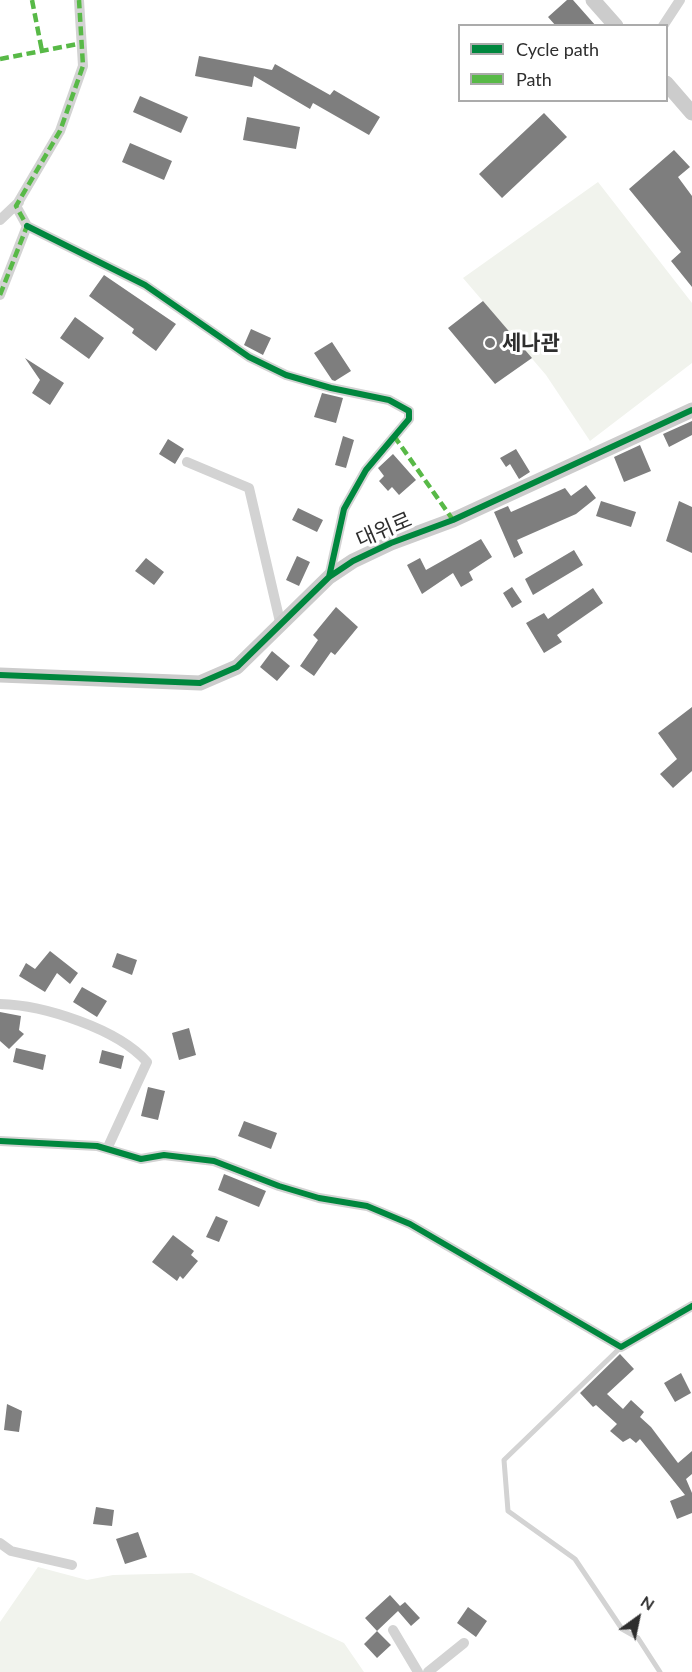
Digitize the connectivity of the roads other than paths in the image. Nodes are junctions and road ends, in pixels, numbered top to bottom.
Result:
1 (79, 0) edge
2 (594, 0) edge
3 (680, 0) edge
4 (614, 24) edge
5 (664, 24) edge
6 (668, 85) edge
7 (692, 112) edge
8 (16, 206) junction
9 (0, 220) edge
10 (27, 226) junction
11 (0, 295) edge
12 (692, 410) edge
13 (187, 462) dead end
14 (329, 577) junction
15 (281, 626) junction
16 (0, 675) edge
17 (0, 1004) edge
18 (0, 1141) edge
19 (107, 1149) junction
20 (692, 1306) edge
21 (621, 1347) junction
22 (0, 1544) edge
23 (72, 1565) dead end
24 (393, 1630) dead end
25 (464, 1643) dead end
26 (418, 1672) edge
27 (428, 1672) edge
28 (660, 1672) edge

1 - 8 street
2 - 4 street
3 - 5 street
6 - 7 street
8 - 9 street
8 - 10 street
10 - 11 street
10 - 14 street
12 - 14 street, 대위로
13 - 15 street
14 - 15 street, 대위로
15 - 16 street, 대위로
17 - 19 street
18 - 19 street
19 - 21 street
20 - 21 street
21 - 28 lane
22 - 23 street
24 - 26 street
25 - 27 street

